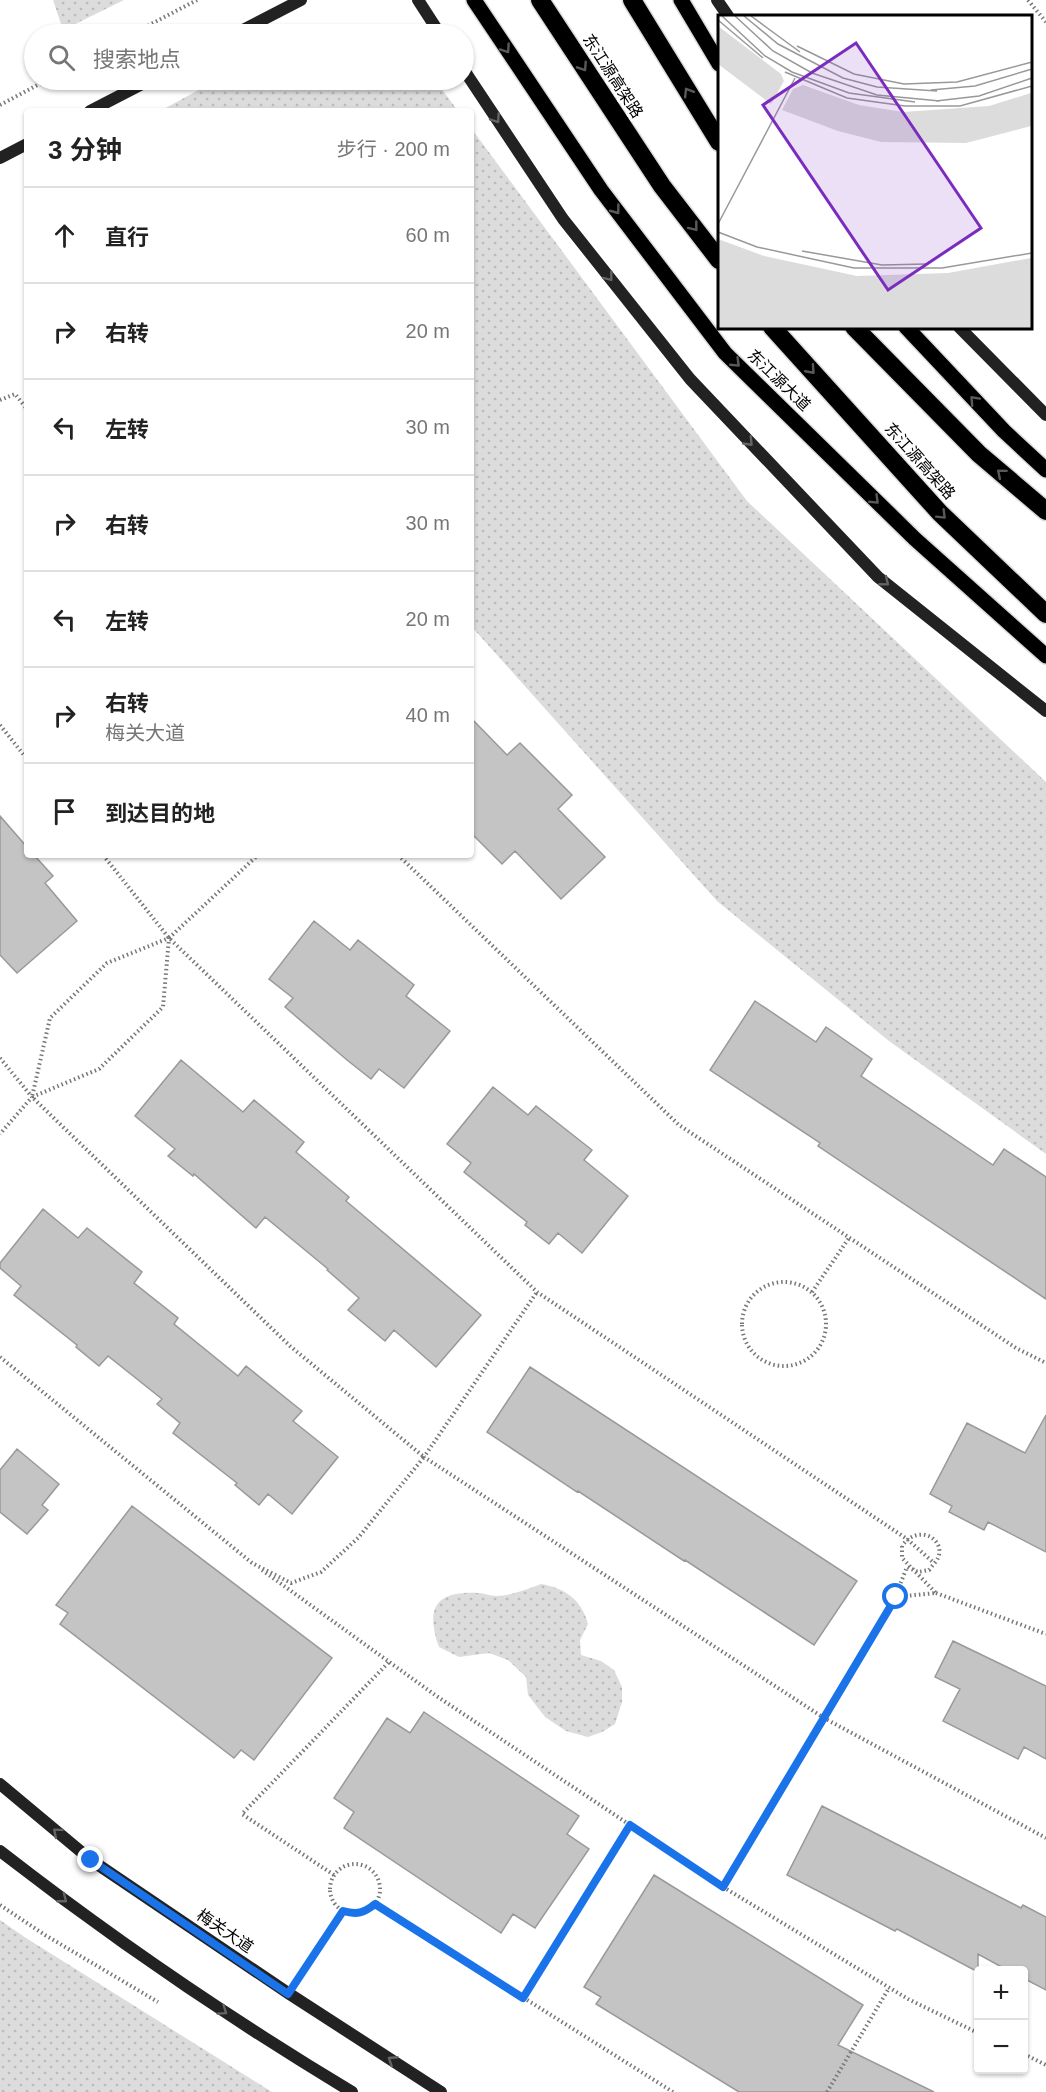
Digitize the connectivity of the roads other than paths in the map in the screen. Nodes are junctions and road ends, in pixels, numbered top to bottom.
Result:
1 (301, 0) edge
2 (418, 0) edge
3 (474, 0) edge
4 (540, 0) edge
5 (632, 0) edge
6 (681, 0) edge
7 (717, 0) edge
8 (727, 15) edge
9 (254, 24) edge
10 (434, 24) edge
11 (718, 62) edge
12 (474, 85) edge
13 (131, 90) edge
14 (96, 108) edge
15 (718, 140) edge
16 (24, 146) edge
17 (0, 158) edge
18 (718, 259) edge
19 (773, 328) edge
20 (855, 328) edge
21 (907, 328) edge
22 (960, 328) edge
23 (1046, 415) edge
24 (1046, 470) edge
25 (1046, 511) edge
26 (1046, 614) edge
27 (1046, 656) edge
28 (1046, 711) edge
29 (0, 1784) edge
30 (0, 1851) edge
31 (352, 2092) edge
32 (441, 2092) edge

1 - 9 street
2 - 10 street
3 -> 27 main road, 东江源大道
4 -> 18 highway, 东江源高架路
15 -> 5 highway
6 - 11 main road
7 - 8 street
12 -> 28 street
13 - 14 street
16 - 17 street
19 -> 26 highway, 东江源高架路
25 -> 20 highway
24 -> 21 main road
22 - 23 street
32 -> 29 street, 梅关大道
30 -> 31 street

